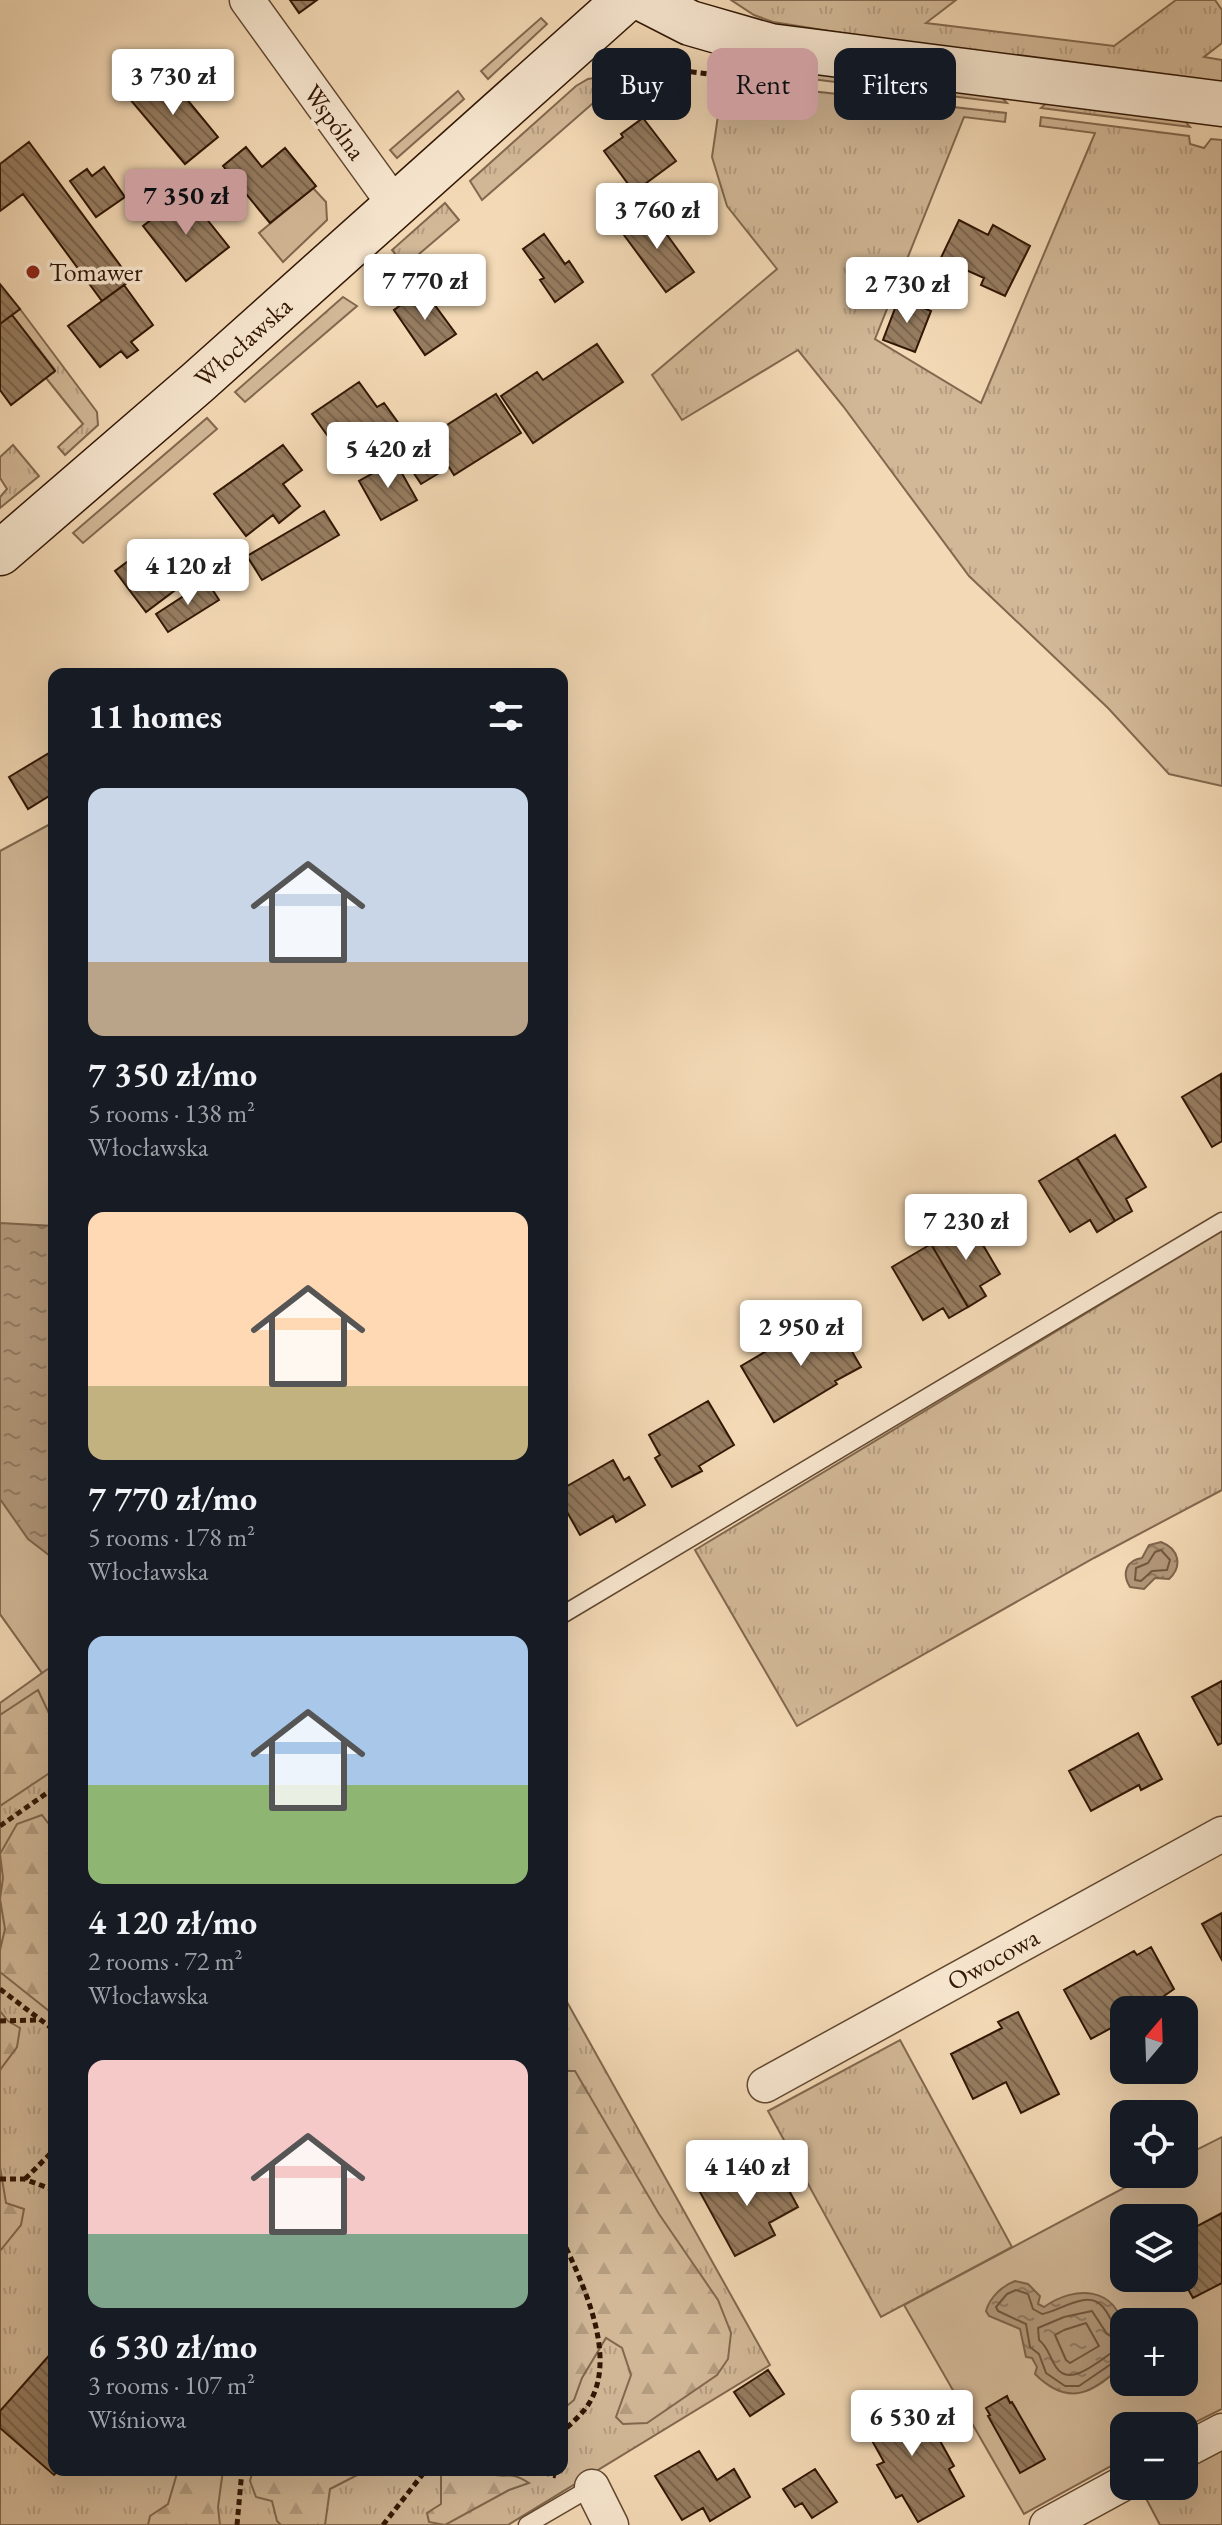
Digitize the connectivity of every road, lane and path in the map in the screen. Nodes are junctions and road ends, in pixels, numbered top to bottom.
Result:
1 (247, 0) edge
2 (625, 0) edge
3 (645, 0) edge
4 (1222, 104) edge
5 (395, 205) junction
6 (0, 553) edge
7 (1222, 1221) edge
8 (568, 1611) edge
9 (48, 1792) edge
10 (0, 1826) edge
11 (1222, 1834) edge
12 (0, 1989) edge
13 (40, 2020) junction
14 (0, 2021) edge
15 (48, 2026) edge
16 (765, 2085) dead end
17 (48, 2156) edge
18 (0, 2179) edge
19 (24, 2179) junction
20 (48, 2188) edge
21 (568, 2252) edge
22 (568, 2426) edge
23 (1222, 2431) edge
24 (1198, 2444) edge
25 (241, 2476) edge
26 (421, 2476) edge
27 (592, 2487) joint
28 (1110, 2491) edge
29 (237, 2525) edge
30 (383, 2525) edge
31 (527, 2525) edge
32 (611, 2525) edge
33 (1047, 2525) edge

1 - 5 street, Wspólna
2 - 5 main road, Włocławska
3 - 4 main road
5 - 6 main road, Włocławska
7 - 8 lane
9 - 10 path
11 - 16 street, Owocowa
12 - 13 path
13 - 14 path
13 - 15 path
17 - 19 path
18 - 19 path
19 - 20 path
21 - 22 path
23 - 24 street
25 - 29 path
26 - 30 path
27 - 31 lane
27 - 32 street
28 - 33 street

